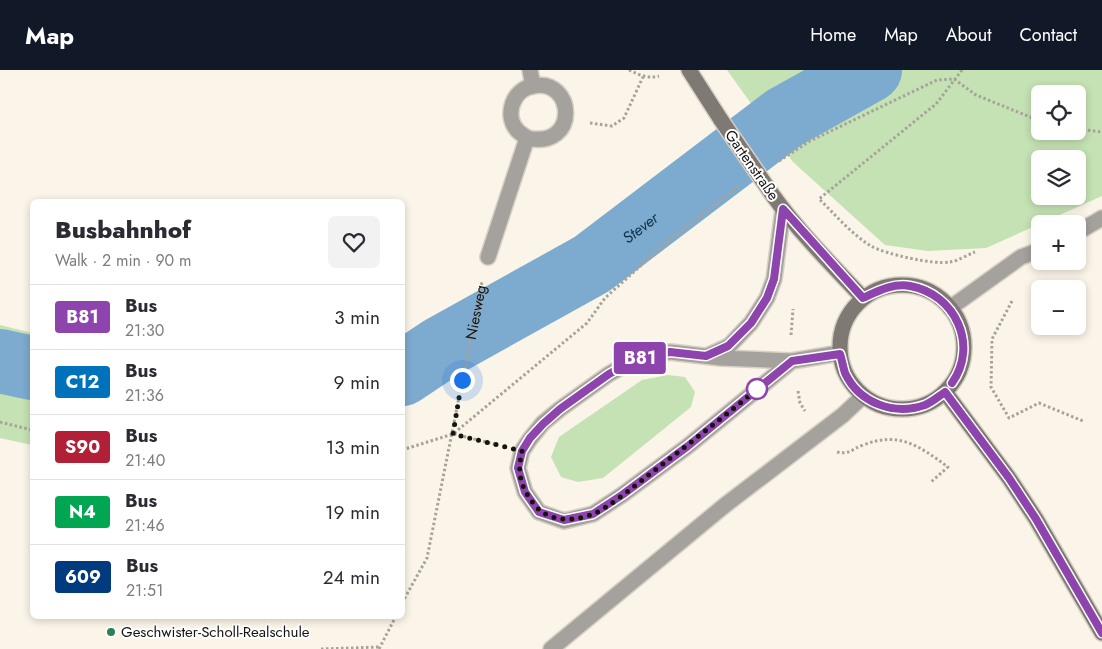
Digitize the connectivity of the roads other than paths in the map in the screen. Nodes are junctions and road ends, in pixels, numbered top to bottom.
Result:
1 (530, 70) edge
2 (689, 70) edge
3 (533, 86) junction
4 (526, 138) junction
5 (778, 203) junction
6 (1102, 218) edge
7 (1086, 227) edge
8 (1031, 253) edge
9 (488, 257) road end
10 (863, 298) junction
11 (950, 308) junction
12 (840, 354) junction
13 (706, 356) junction
14 (792, 361) junction
15 (945, 392) junction
16 (864, 396) junction
17 (1102, 633) edge
18 (551, 649) edge

1 - 3 street
2 - 5 street, Gartenstraße, bridge
3 - 4 street
3 - 4 street
4 - 9 street
5 - 10 street, Gartenstraße
5 - 13 street
6 - 7 street
8 - 11 street
10 - 11 street
10 - 12 street
11 - 15 street
12 - 14 street
12 - 16 street
13 - 14 street
13 - 14 street
15 - 16 street
15 - 17 street
16 - 18 street

